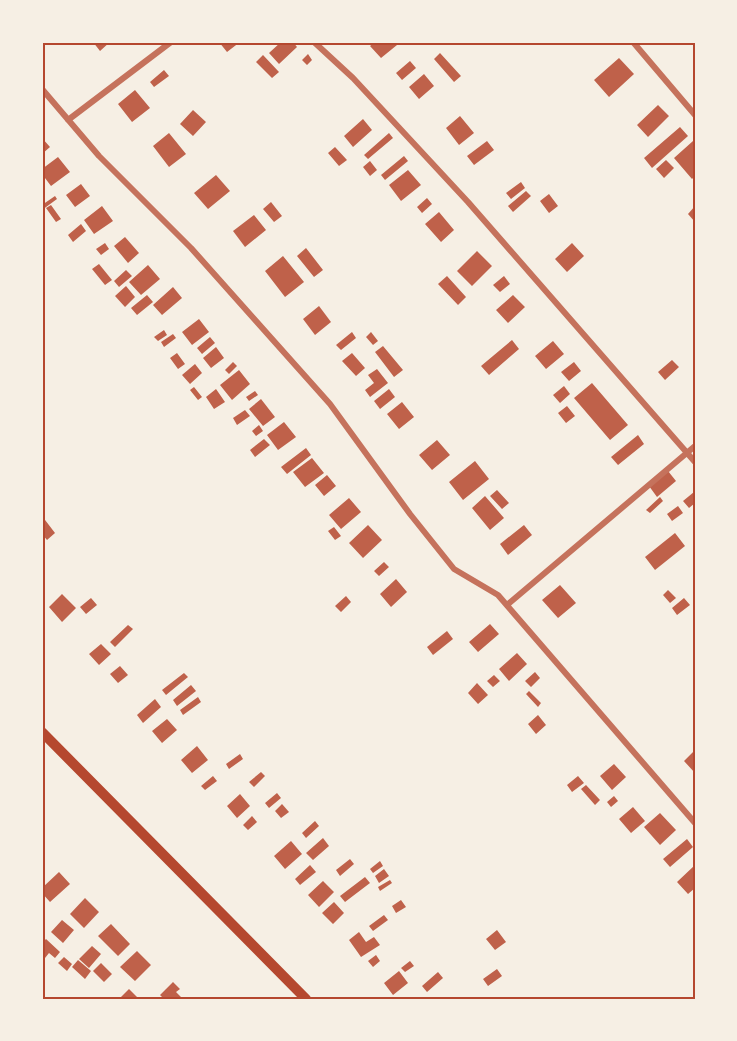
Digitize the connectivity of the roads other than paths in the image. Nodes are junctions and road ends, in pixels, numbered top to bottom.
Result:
1 (171, 42) edge
2 (314, 42) edge
3 (633, 42) edge
4 (42, 89) edge
5 (695, 115) edge
6 (68, 120) junction
7 (695, 446) edge
8 (687, 453) junction
9 (695, 462) edge
10 (507, 605) junction
11 (42, 732) edge
12 (695, 823) edge
13 (306, 999) edge

1 - 6 street
2 - 8 street
3 - 5 street
4 - 6 street
6 - 10 street
7 - 8 street
8 - 9 street
8 - 10 street
10 - 12 street
11 - 13 main road

